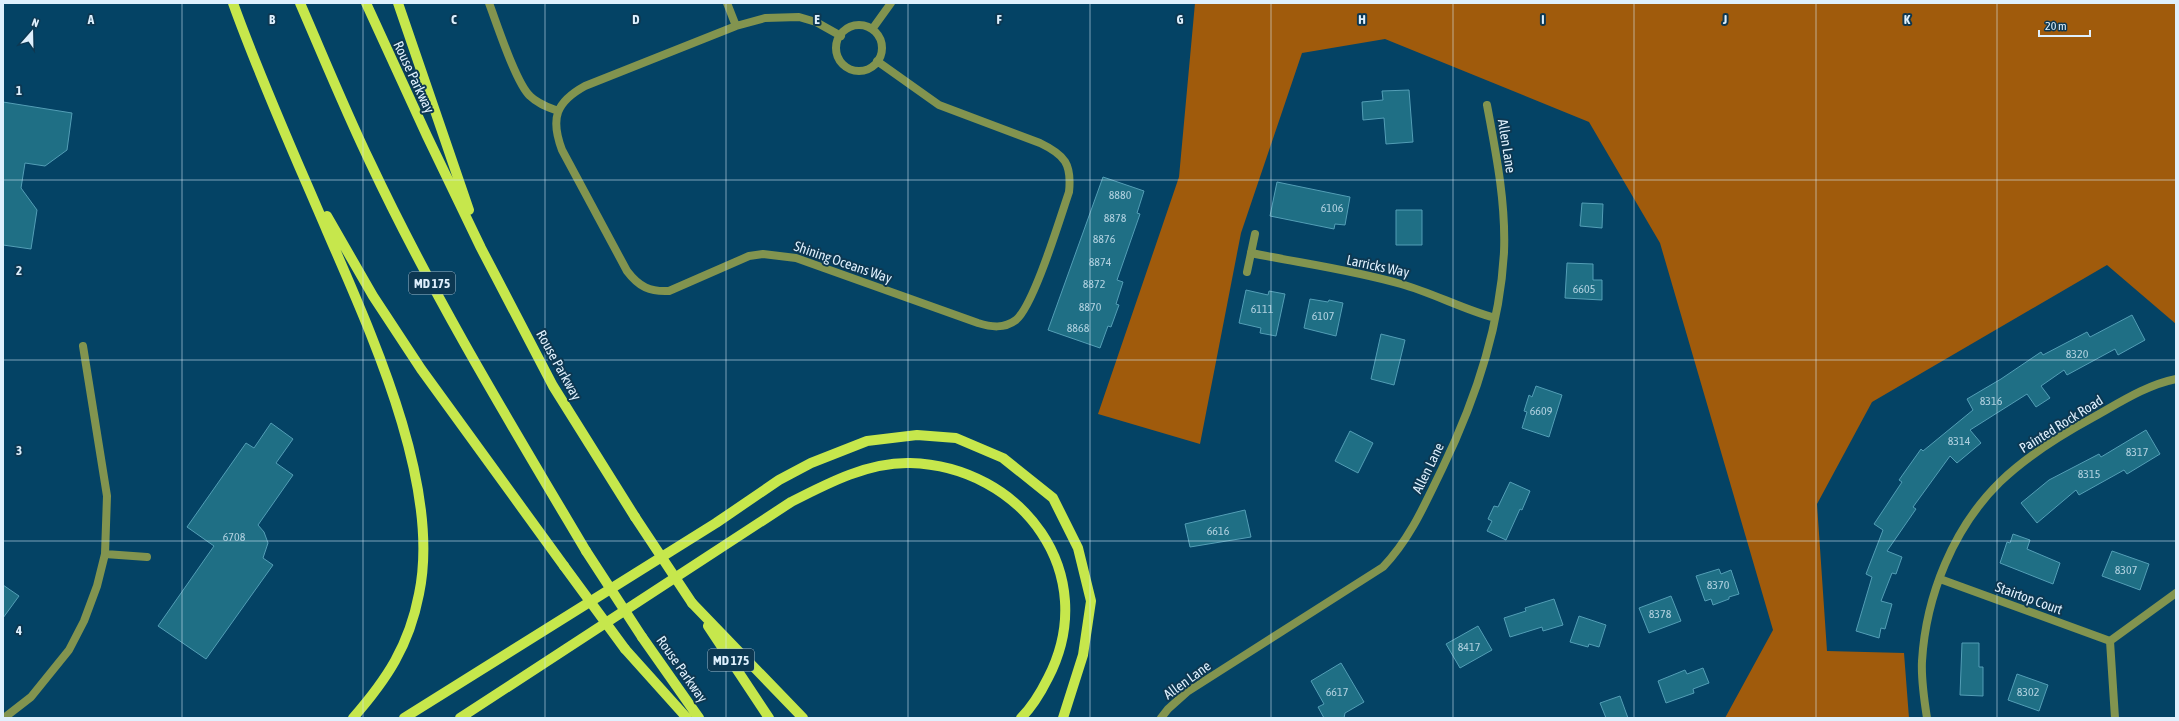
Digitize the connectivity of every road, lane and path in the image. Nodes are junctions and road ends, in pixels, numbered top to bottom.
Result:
1 (233, 3) edge
2 (300, 3) edge
3 (366, 3) edge
4 (398, 3) edge
5 (488, 3) edge
6 (727, 3) edge
7 (891, 3) edge
8 (736, 26) junction
9 (873, 28) junction
10 (841, 36) junction
11 (877, 61) junction
12 (1487, 105) dead end
13 (558, 110) junction
14 (302, 173) junction
15 (1255, 234) dead end
16 (481, 248) junction
17 (1251, 253) junction
18 (1247, 272) dead end
19 (1495, 318) junction
20 (83, 346) dead end
21 (2176, 379) edge
22 (105, 554) junction
23 (147, 557) dead end
24 (1940, 579) junction
25 (2176, 593) edge
26 (692, 603) junction
27 (2110, 641) junction
28 (4, 718) edge
29 (353, 718) edge
30 (404, 718) edge
31 (460, 718) edge
32 (687, 718) edge
33 (699, 718) edge
34 (769, 718) edge
35 (803, 718) edge
36 (1021, 718) edge
37 (1063, 718) edge
38 (1161, 718) edge
39 (1927, 718) edge
40 (2115, 718) edge

1 - 14 main road
2 - 33 main road, Rouse Parkway / MD 175, bridge
3 - 16 main road, Rouse Parkway / MD 175
4 - 16 main road
5 - 13 street
6 - 8 street
7 - 9 street
8 - 10 street
8 - 13 street
9 - 10 street
9 - 11 street
10 - 11 street
11 - 13 street, Shining Oceans Way
12 - 19 street, Allen Lane
14 - 29 main road
14 - 32 main road, bridge
15 - 17 street
16 - 26 main road, Rouse Parkway / MD 175, bridge
17 - 18 street
17 - 19 street, Larricks Way
19 - 38 street, Allen Lane
20 - 22 street
21 - 24 street, Painted Rock Road
22 - 23 street
22 - 28 street
24 - 27 street, Stairtop Court
24 - 39 street, Painted Rock Road
25 - 27 street
26 - 34 main road, Rouse Parkway / MD 175
26 - 35 main road
27 - 40 street
30 - 37 main road
31 - 36 main road

